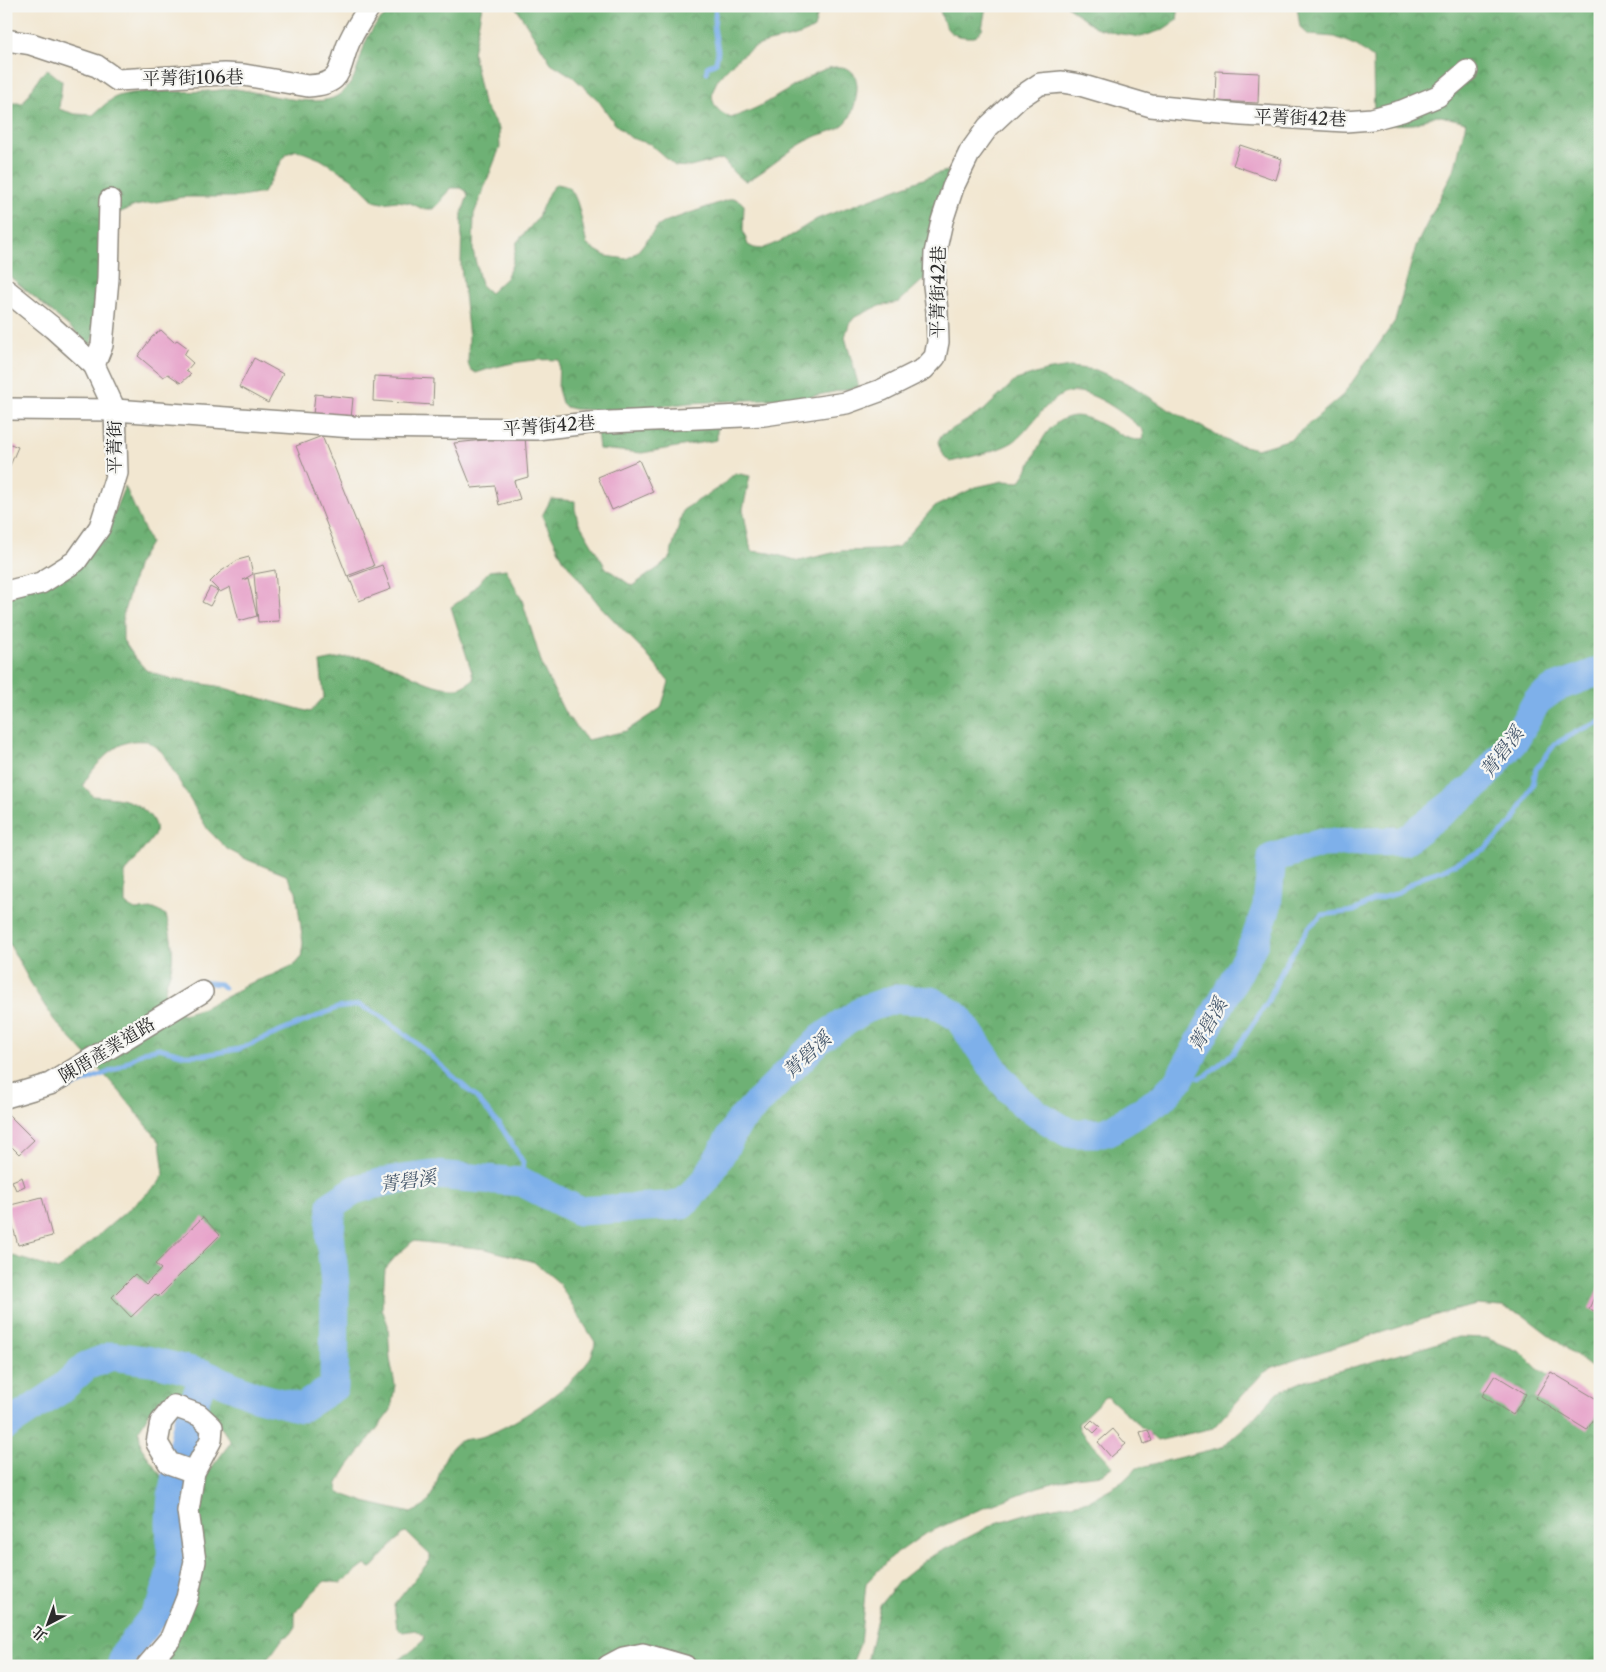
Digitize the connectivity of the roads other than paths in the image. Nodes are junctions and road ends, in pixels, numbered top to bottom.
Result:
1 (370, 6) edge
2 (6, 40) edge
3 (1467, 71) dead end
4 (110, 200) dead end
5 (6, 290) edge
6 (94, 365) junction
7 (6, 408) edge
8 (115, 410) junction
9 (6, 592) edge
10 (202, 992) dead end
11 (6, 1097) edge
12 (194, 1472) junction
13 (147, 1666) edge
14 (608, 1666) edge
15 (685, 1666) edge

1 - 2 street, 平菁街106巷
3 - 8 street, 平菁街42巷
4 - 6 street
5 - 6 street, 平菁街
6 - 8 street, 平菁街
7 - 8 street, 平菁街42巷
8 - 9 street, 平菁街
10 - 11 street, 陳厝產業道路
12 - 12 street
12 - 13 street
14 - 15 street

